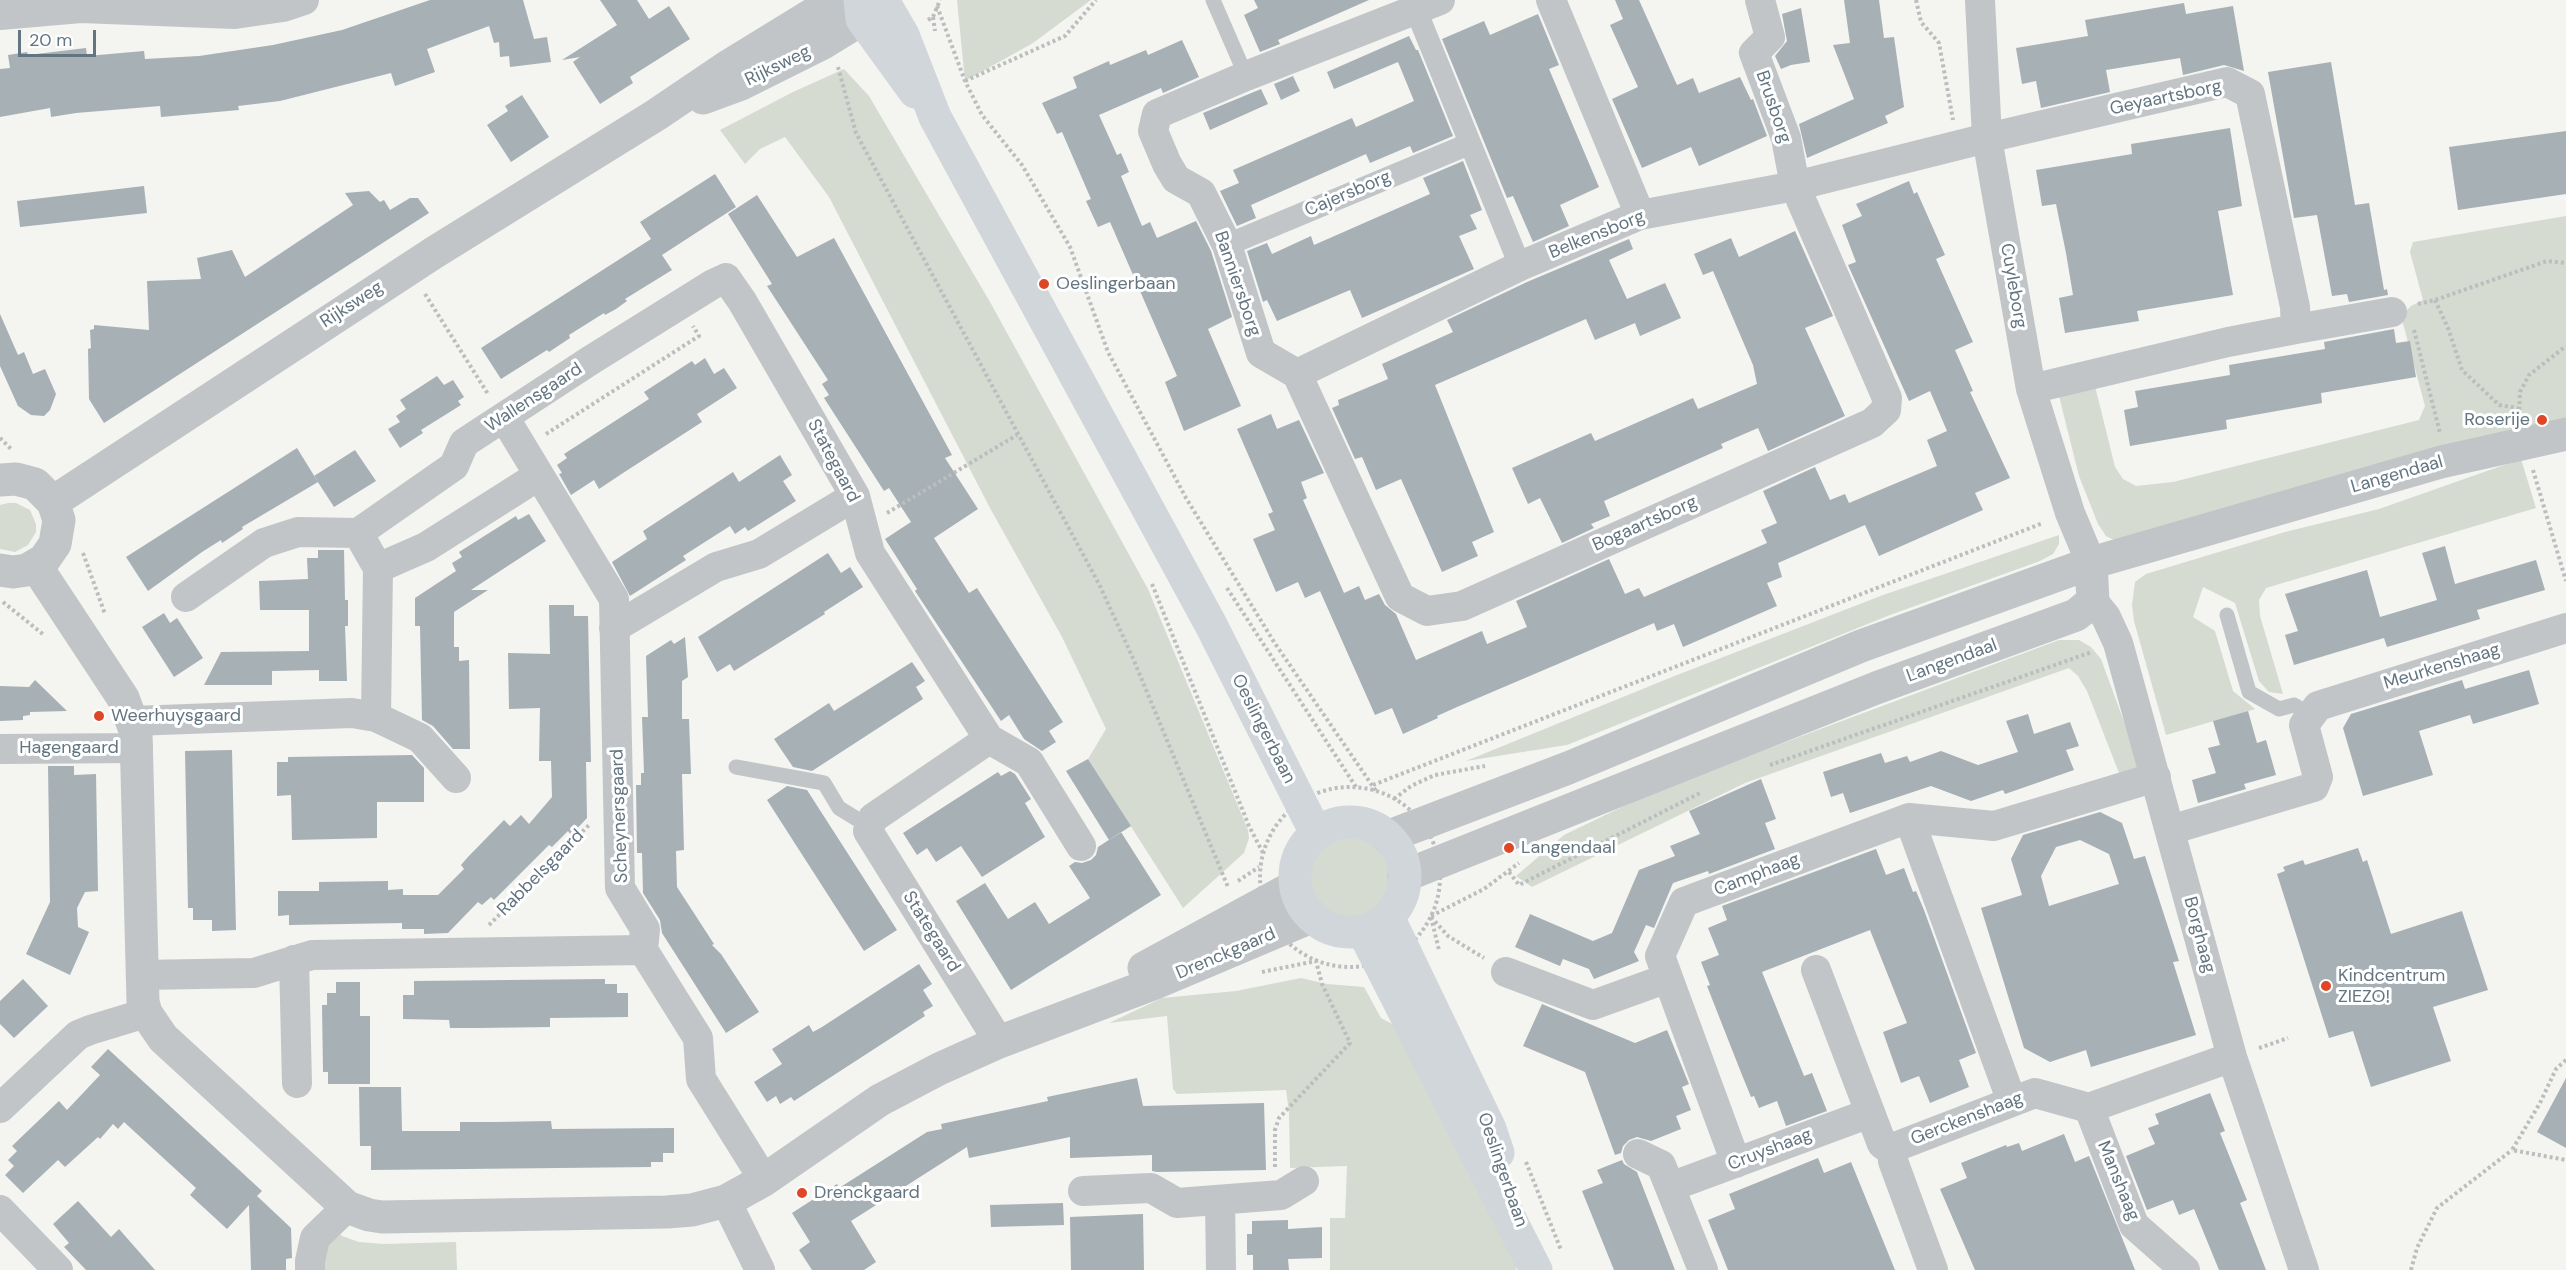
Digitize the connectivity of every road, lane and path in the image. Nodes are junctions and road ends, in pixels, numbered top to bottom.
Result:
1 (836, 0) edge
2 (940, 0) edge
3 (1096, 0) edge
4 (1213, 0) edge
5 (1551, 0) edge
6 (1760, 0) edge
7 (1916, 0) edge
8 (1980, 0) edge
9 (290, 2) edge
10 (875, 5) edge
11 (1428, 5) edge
12 (9, 9) edge
13 (837, 63) dead end
14 (1246, 76) junction
15 (964, 81) junction
16 (656, 115) junction
17 (1987, 138) junction
18 (1469, 144) junction
19 (1957, 145) junction
20 (1795, 186) junction
21 (1640, 215) junction
22 (1227, 245) junction
23 (2566, 263) edge
24 (1520, 266) junction
25 (726, 278) joint
26 (423, 292) dead end
27 (2435, 300) junction
28 (680, 304) junction
29 (2399, 309) junction
30 (2296, 329) junction
31 (2566, 346) edge
32 (1297, 374) junction
33 (2031, 389) junction
34 (2518, 408) junction
35 (504, 417) junction
36 (2566, 434) edge
37 (1017, 435) junction
38 (2525, 442) junction
39 (523, 449) junction
40 (2441, 462) junction
41 (538, 476) junction
42 (0, 480) edge
43 (855, 496) junction
44 (53, 502) junction
45 (2070, 513) junction
46 (863, 528) junction
47 (358, 533) junction
48 (2091, 563) junction
49 (36, 566) junction
50 (378, 568) junction
51 (0, 570) edge
52 (1149, 576) dead end
53 (2566, 581) edge
54 (186, 597) dead end
55 (2093, 601) junction
56 (2227, 615) dead end
57 (614, 628) junction
58 (2566, 628) edge
59 (2118, 643) junction
60 (2315, 710) junction
61 (376, 717) junction
62 (135, 735) junction
63 (989, 739) junction
64 (0, 749) edge
65 (736, 766) dead end
66 (1767, 766) dead end
67 (2156, 777) junction
68 (456, 778) dead end
69 (1373, 785) junction
70 (1711, 787) dead end
71 (1376, 791) dead end
72 (618, 812) junction
73 (1909, 818) junction
74 (870, 827) junction
75 (2170, 830) junction
76 (1316, 834) junction
77 (1387, 837) junction
78 (1081, 846) dead end
79 (1263, 854) dead end
80 (1509, 872) dead end
81 (1404, 876) junction
82 (1295, 886) junction
83 (1228, 887) dead end
84 (1311, 917) junction
85 (1431, 917) dead end
86 (1376, 924) junction
87 (643, 950) junction
88 (480, 951) junction
89 (294, 960) junction
90 (1316, 961) dead end
91 (1816, 970) dead end
92 (1506, 972) joint
93 (142, 975) junction
94 (1668, 978) junction
95 (146, 1013) junction
96 (1071, 1014) junction
97 (999, 1042) junction
98 (2232, 1057) junction
99 (2566, 1060) edge
100 (297, 1083) dead end
101 (2012, 1102) junction
102 (0, 1108) edge
103 (2089, 1108) junction
104 (1870, 1113) junction
105 (2512, 1150) junction
106 (1892, 1151) junction
107 (1638, 1154) dead end
108 (2566, 1161) edge
109 (1736, 1163) junction
110 (764, 1180) junction
111 (1304, 1181) dead end
112 (1670, 1188) junction
113 (1083, 1191) dead end
114 (1276, 1196) junction
115 (1220, 1200) junction
116 (726, 1201) junction
117 (346, 1207) junction
118 (0, 1210) edge
119 (1534, 1267) edge
120 (58, 1270) edge
121 (310, 1270) edge
122 (760, 1270) edge
123 (1221, 1270) edge
124 (1703, 1270) edge
125 (1933, 1270) edge
126 (2185, 1270) edge
127 (2304, 1270) edge
128 (2411, 1270) edge

1 - 16 street, Rijksweg
2 - 15 path
3 - 15 path
4 - 14 lane
5 - 21 street
6 - 20 street, Brusborg
7 - 19 path
8 - 17 street, Cuyleborg
9 - 12 street
10 - 16 street, Rijksweg
10 - 76 main road, Oeslingerbaan
11 - 14 street, Banniersborg
11 - 18 street
13 - 37 path
14 - 22 street, Banniersborg
15 - 69 path
16 - 44 street, Rijksweg
17 - 19 street, Belkensborg
17 - 30 street, Geyaartsborg
17 - 33 street, Cuyleborg
18 - 22 street, Cajersborg
18 - 24 street
19 - 20 street, Belkensborg
20 - 21 street, Belkensborg
20 - 32 street, Bogaartsborg
21 - 24 street, Belkensborg
22 - 32 street, Banniersborg
23 - 27 path
24 - 32 street, Belkensborg
25 - 28 street, Wallensgaard
25 - 43 street, Stategaard
26 - 35 path
27 - 29 path
27 - 34 path
28 - 35 street, Wallensgaard
28 - 39 path
29 - 30 street
29 - 40 path
30 - 33 street
31 - 34 path
33 - 45 street, Cuyleborg
34 - 38 path
35 - 39 street, Scheynersgaard
35 - 47 street, Wallensgaard
36 - 38 street, Langendaal
37 - 46 path
37 - 83 path
38 - 40 street, Langendaal
38 - 53 path
39 - 41 street, Scheynersgaard
40 - 48 street, Langendaal
41 - 50 street
41 - 57 street, Scheynersgaard
42 - 44 street
43 - 46 street, Stategaard
43 - 57 street
44 - 49 street
45 - 48 street, Cuyleborg
45 - 69 path
46 - 63 street, Stategaard
47 - 50 street
47 - 54 street
48 - 55 street
48 - 77 street, Langendaal
49 - 51 street
49 - 62 street
50 - 61 street
52 - 79 path
55 - 59 street, Borghaag
55 - 81 street, Langendaal
56 - 60 lane
57 - 72 street, Scheynersgaard
58 - 60 street, Meurkenshaag
59 - 66 path
59 - 67 street, Borghaag
60 - 75 street
61 - 62 street
61 - 68 street
62 - 64 street, Hagengaard
62 - 93 street
63 - 74 street
63 - 78 street, Stategaard
65 - 74 lane
67 - 73 street, Camphaag
67 - 75 street, Borghaag
69 - 71 path
70 - 80 path
72 - 87 street, Scheynersgaard
72 - 88 path, Rabbelsgaard
73 - 94 street, Camphaag
73 - 101 street
74 - 97 street, Stategaard
75 - 98 street, Borghaag
76 - 77 main road
76 - 82 main road
77 - 81 main road
81 - 86 main road
82 - 84 main road
82 - 96 street, Drenckgaard
84 - 86 main road
84 - 96 street, Drenckgaard
85 - 92 path
86 - 119 main road, Oeslingerbaan
87 - 88 street
87 - 110 street, Scheynersgaard
88 - 89 street
89 - 93 street
89 - 100 street
90 - 114 path
91 - 104 street
92 - 94 street
93 - 95 street
94 - 109 street, Camphaag
95 - 102 street
95 - 117 street
96 - 97 street, Drenckgaard
97 - 110 street, Drenckgaard
98 - 103 street
98 - 127 street, Borghaag
99 - 105 path
101 - 103 street, Gerckenshaag
101 - 106 street, Gerckenshaag
103 - 126 street, Manshaag
104 - 106 street
104 - 109 street, Cruyshaag
105 - 108 path
105 - 128 path
106 - 125 street, Gerckenshaag
107 - 112 street
109 - 112 street, Cruyshaag
110 - 116 street, Drenckgaard
111 - 114 street
112 - 124 street
113 - 115 street
114 - 115 street
115 - 123 street
116 - 117 street, Drenckgaard
116 - 122 street
117 - 121 street
118 - 120 street

